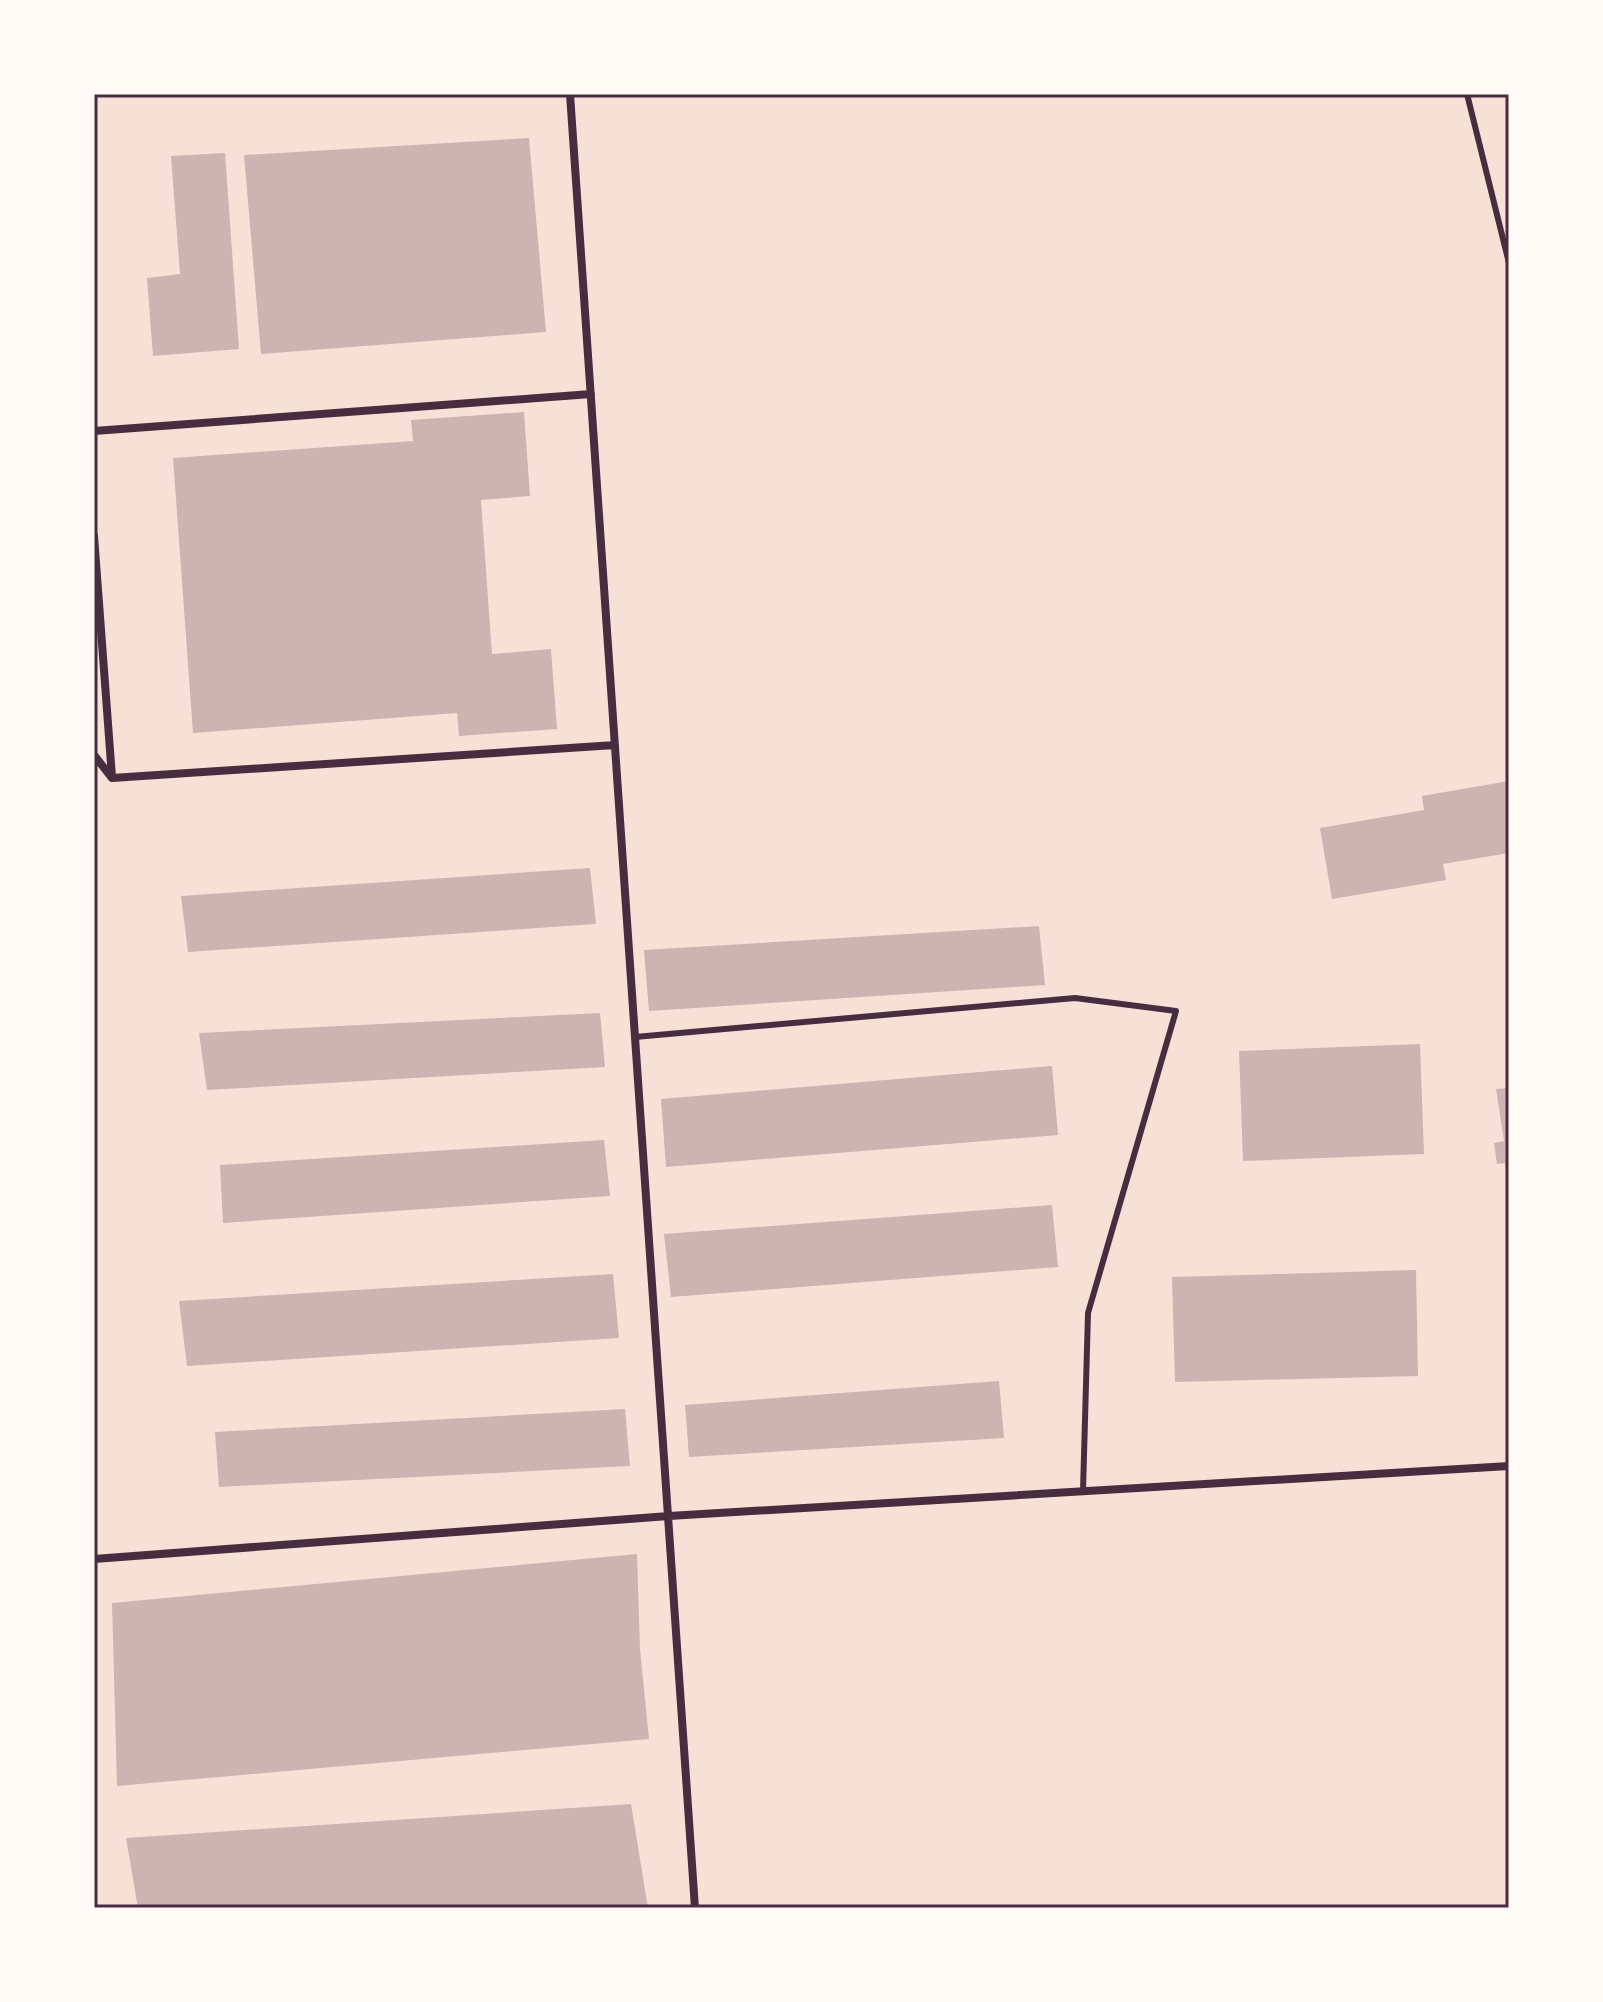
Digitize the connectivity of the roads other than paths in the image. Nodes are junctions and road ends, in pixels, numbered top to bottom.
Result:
1 (570, 94) edge
2 (1467, 94) edge
3 (1509, 263) edge
4 (591, 394) junction
5 (94, 431) edge
6 (94, 536) edge
7 (615, 745) junction
8 (94, 755) edge
9 (112, 778) junction
10 (635, 1037) junction
11 (1509, 1466) edge
12 (1083, 1491) junction
13 (669, 1516) junction
14 (94, 1559) edge
15 (695, 1908) edge

1 - 4 street
2 - 3 lane
4 - 5 street
4 - 7 street
6 - 9 street
7 - 9 street
7 - 10 street
8 - 9 street
10 - 12 lane
10 - 13 street
11 - 12 street
12 - 13 street
13 - 14 street
13 - 15 street

